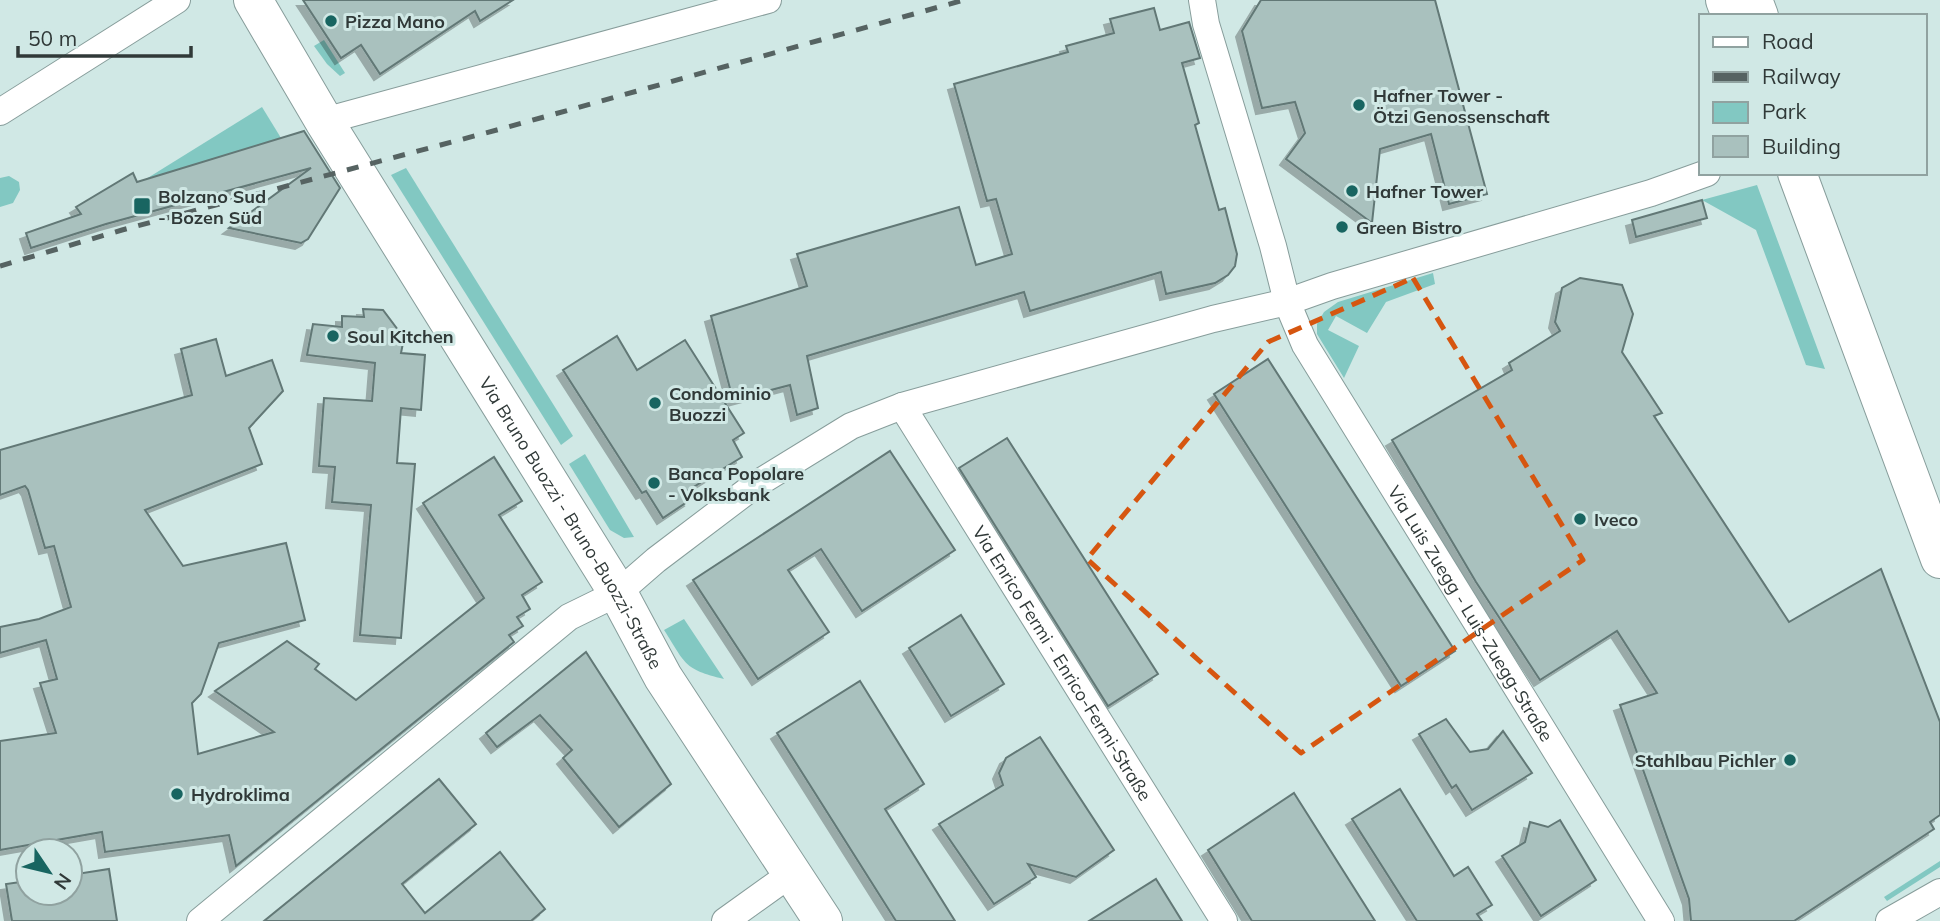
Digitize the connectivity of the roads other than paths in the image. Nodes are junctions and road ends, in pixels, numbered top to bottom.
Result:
1 (177, 0) edge
2 (253, 0) edge
3 (768, 0) edge
4 (1202, 0) edge
5 (0, 113) edge
6 (324, 121) junction
7 (1701, 175) edge
8 (1798, 175) edge
9 (1287, 302) junction
10 (902, 406) junction
11 (1940, 559) edge
12 (618, 593) junction
13 (792, 873) junction
14 (1940, 892) edge
15 (200, 921) edge
16 (725, 921) edge
17 (823, 921) edge
18 (1224, 921) edge
19 (1661, 921) edge
20 (1889, 921) edge

1 - 5 street
2 - 6 main road, Via Bruno Buozzi - Bruno-Buozzi-Straße
3 - 6 street
4 - 9 street, Via Luis Zuegg - Luis-Zuegg-Straße
6 - 12 main road, Via Bruno Buozzi - Bruno-Buozzi-Straße
7 - 9 street
8 - 11 main road
9 - 10 street
9 - 19 street, Via Luis Zuegg - Luis-Zuegg-Straße
10 - 12 street
10 - 18 street, Via Enrico Fermi - Enrico-Fermi-Straße
12 - 13 main road, Via Bruno Buozzi - Bruno-Buozzi-Straße
12 - 15 street
13 - 16 street
13 - 17 main road, Via Bruno Buozzi - Bruno-Buozzi-Straße
14 - 20 street

